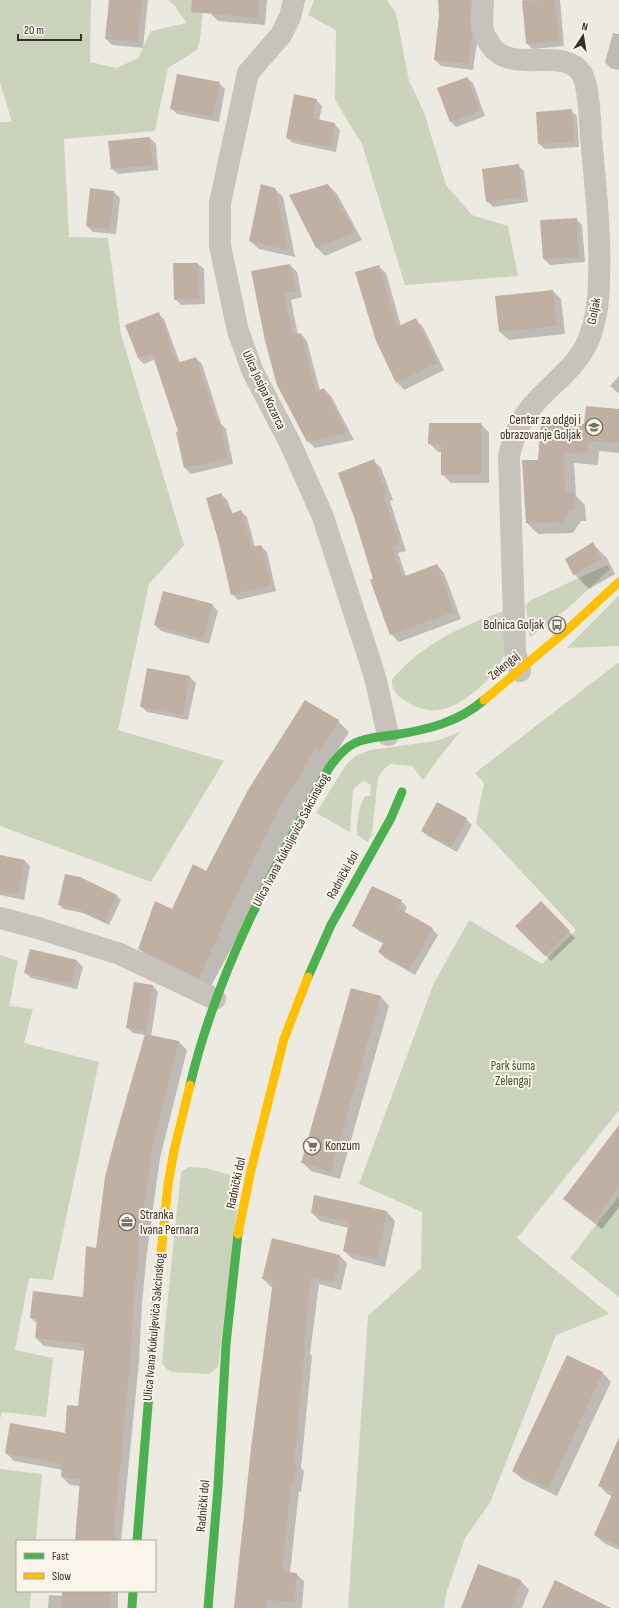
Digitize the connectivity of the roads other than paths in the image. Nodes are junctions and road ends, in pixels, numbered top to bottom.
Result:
1 (294, 0) edge
2 (483, 0) edge
3 (619, 582) edge
4 (520, 671) junction
5 (388, 735) junction
6 (402, 792) dead end
7 (0, 918) edge
8 (215, 999) junction
9 (137, 1540) edge
10 (133, 1592) edge
11 (132, 1608) edge
12 (208, 1608) edge

1 - 5 street, Ulica Josipa Kozarca
2 - 4 street, Goljak
3 - 4 street, Zelengaj
4 - 5 street, Zelengaj
5 - 8 street, Ulica Ivana Kukuljevića Sakcinskog
6 - 12 street, Radnički dol
7 - 8 street
8 - 9 street, Ulica Ivana Kukuljevića Sakcinskog
10 - 11 street

